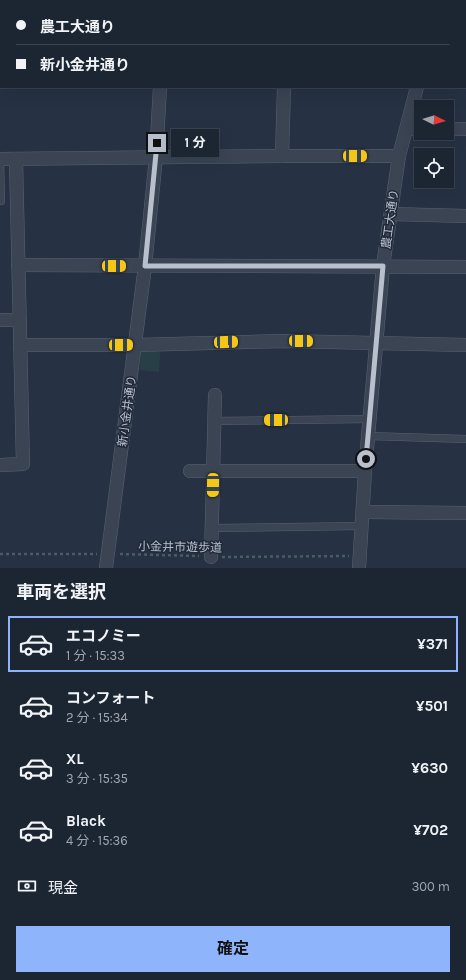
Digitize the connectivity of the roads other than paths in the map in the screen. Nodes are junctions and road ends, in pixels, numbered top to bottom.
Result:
1 (160, 88) edge
2 (284, 88) edge
3 (417, 88) edge
4 (407, 129) junction
5 (414, 129) edge
6 (454, 129) edge
7 (466, 129) edge
8 (156, 156) junction
9 (282, 156) junction
10 (399, 156) junction
11 (0, 159) edge
12 (16, 159) junction
13 (1, 201) dead end
14 (391, 214) junction
15 (466, 216) edge
16 (18, 265) junction
17 (145, 266) junction
18 (383, 266) junction
19 (466, 267) edge
20 (0, 320) edge
21 (20, 320) junction
22 (376, 343) junction
23 (20, 345) junction
24 (136, 345) junction
25 (466, 345) edge
26 (215, 395) dead end
27 (370, 419) junction
28 (214, 421) junction
29 (368, 436) junction
30 (466, 439) edge
31 (0, 465) edge
32 (190, 471) dead end
33 (213, 471) junction
34 (365, 471) junction
35 (364, 512) junction
36 (466, 513) edge
37 (362, 526) junction
38 (212, 528) junction
39 (212, 557) road end
40 (359, 562) edge
41 (106, 568) edge

1 - 8 street, 新小金井通り
2 - 9 street
3 - 4 street, 農工大通り
4 - 5 street
4 - 10 street, 農工大通り
6 - 7 street
8 - 9 street
8 - 12 street
8 - 17 street, 新小金井通り
9 - 10 street
10 - 14 street, 農工大通り
11 - 12 street
11 - 13 lane
12 - 16 street
14 - 15 street
14 - 18 street, 農工大通り
16 - 17 street
16 - 21 street
17 - 18 street
17 - 24 street, 新小金井通り
18 - 19 street
18 - 22 street, 農工大通り
20 - 21 street
21 - 23 street
22 - 24 street
22 - 25 street
22 - 27 street, 農工大通り
23 - 24 street
23 - 31 street
24 - 41 street, 新小金井通り
26 - 28 street
27 - 28 lane
27 - 29 street, 農工大通り
28 - 33 street
29 - 30 lane
29 - 34 street, 農工大通り
32 - 33 street
33 - 34 street
33 - 38 street
34 - 35 street, 農工大通り
35 - 36 street
35 - 37 street, 農工大通り
37 - 38 lane
37 - 40 street, 農工大通り
38 - 39 street

